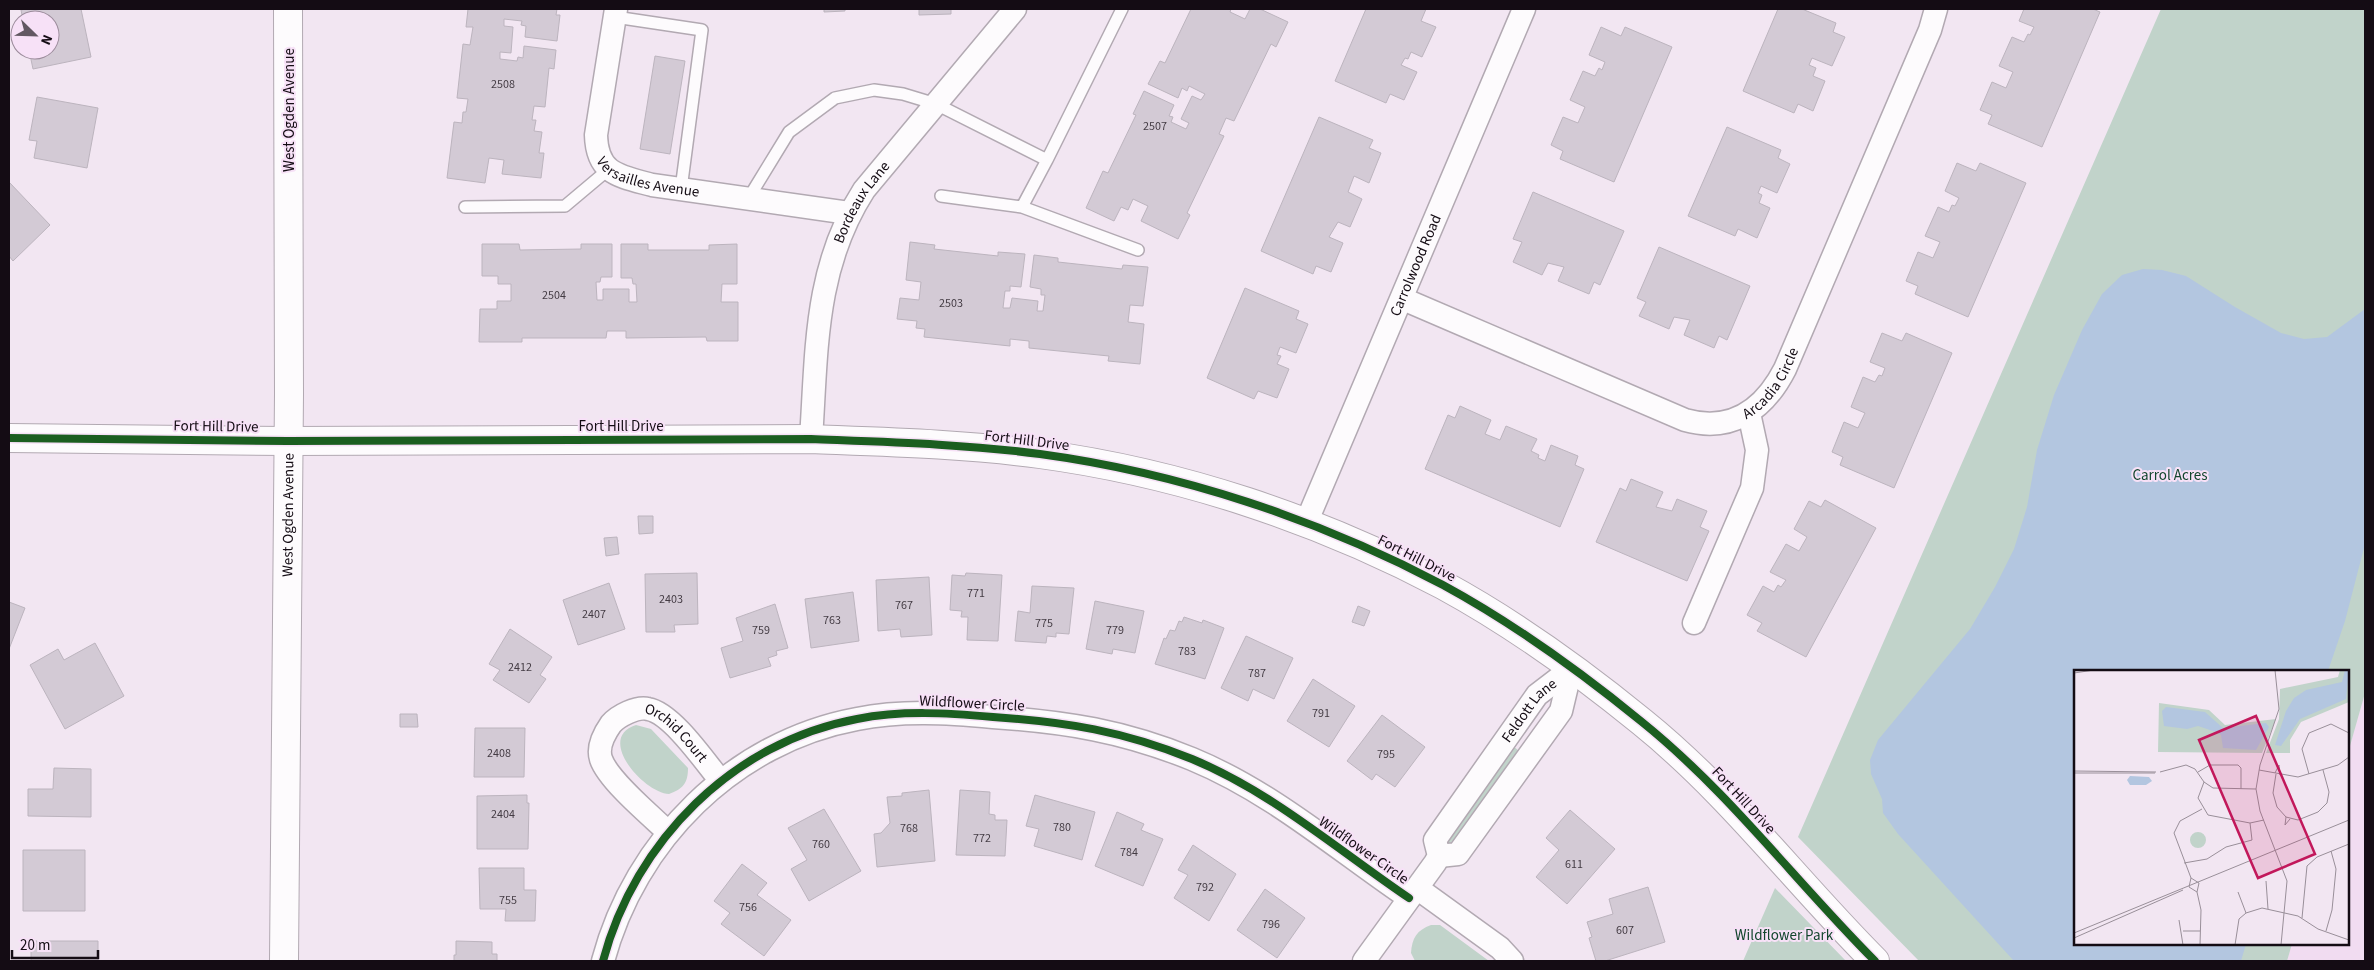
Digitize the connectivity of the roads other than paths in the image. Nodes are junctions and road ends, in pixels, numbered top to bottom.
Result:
1 (288, 9) edge
2 (1015, 9) edge
3 (1122, 9) edge
4 (1524, 9) edge
5 (1936, 9) edge
6 (616, 13) edge
7 (936, 104) junction
8 (1046, 160) junction
9 (609, 169) junction
10 (681, 189) junction
11 (942, 196) dead end
12 (748, 199) junction
13 (465, 207) dead end
14 (1022, 207) junction
15 (849, 213) junction
16 (1138, 250) dead end
17 (1403, 298) junction
18 (1749, 413) junction
19 (9, 438) edge
20 (811, 438) junction
21 (288, 441) junction
22 (1306, 523) junction
23 (1694, 623) dead end
24 (1571, 669) junction
25 (720, 780) junction
26 (668, 832) junction
27 (1413, 893) junction
28 (1372, 958) edge
29 (284, 961) edge
30 (603, 961) edge
31 (1512, 961) edge
32 (1875, 961) edge

1 - 21 street, West Ogden Avenue
2 - 7 street, Bordeaux Lane
3 - 8 lane
4 - 17 street, Carrolwood Road
5 - 18 street, Arcadia Circle
6 - 9 street, Versailles Avenue
6 - 10 lane
7 - 8 lane
7 - 12 lane
7 - 15 street, Bordeaux Lane
8 - 14 lane
9 - 10 street, Versailles Avenue
9 - 13 lane
10 - 12 street, Versailles Avenue
11 - 14 lane
12 - 15 street, Versailles Avenue
14 - 16 lane
15 - 20 street, Bordeaux Lane
17 - 18 street, Arcadia Circle
17 - 22 street, Carrolwood Road
18 - 23 street
19 - 21 street, Fort Hill Drive
20 - 21 street, Fort Hill Drive
20 - 22 street, Fort Hill Drive
21 - 29 street, West Ogden Avenue
22 - 24 street, Fort Hill Drive
24 - 27 street, Feldott Lane
24 - 32 street, Fort Hill Drive
25 - 26 street, Wildflower Circle
25 - 26 street, Orchid Court
25 - 27 street, Wildflower Circle
26 - 30 street, Wildflower Circle
27 - 28 street, Feldott Lane
27 - 31 street, Wildflower Circle

